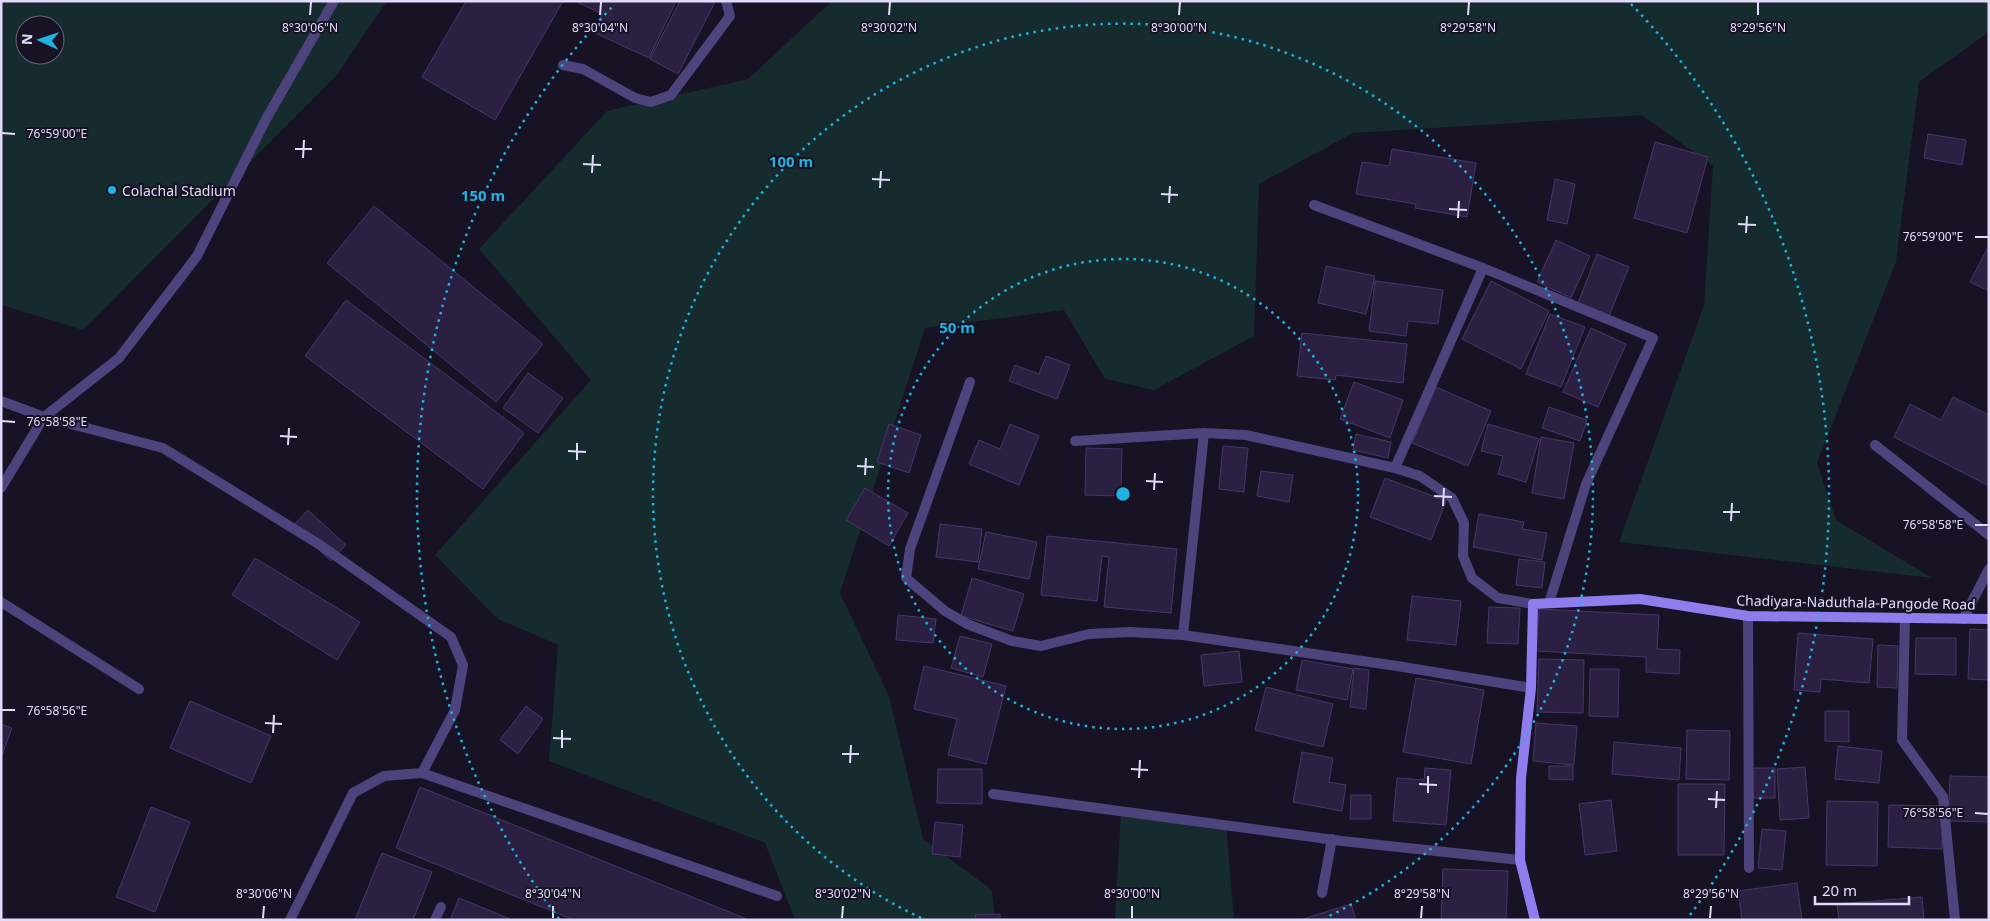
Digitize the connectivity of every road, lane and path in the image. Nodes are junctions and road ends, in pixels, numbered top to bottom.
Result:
1 (334, 1) edge
2 (726, 1) edge
3 (563, 65) dead end
4 (1314, 205) dead end
5 (1484, 268) junction
6 (970, 382) dead end
7 (1, 401) edge
8 (44, 417) junction
9 (1204, 433) junction
10 (1075, 441) dead end
11 (1875, 445) dead end
12 (1395, 468) junction
13 (1, 488) edge
14 (1989, 536) edge
15 (1989, 569) edge
16 (1, 602) edge
17 (1549, 603) junction
18 (1532, 604) junction
19 (1748, 616) junction
20 (1905, 618) junction
21 (1989, 619) edge
22 (1963, 620) junction
23 (1183, 635) junction
24 (1531, 688) junction
25 (139, 689) dead end
26 (422, 773) junction
27 (993, 794) dead end
28 (1332, 839) junction
29 (1520, 860) junction
30 (1749, 868) dead end
31 (1322, 894) dead end
32 (777, 896) dead end
33 (441, 907) dead end
34 (290, 920) edge
35 (435, 920) edge
36 (1535, 920) edge
37 (1955, 920) edge

1 - 8 street
2 - 3 street
4 - 5 street
5 - 12 street
5 - 17 street
6 - 23 street
7 - 8 street
8 - 13 street
8 - 26 street
9 - 10 street
9 - 12 street
9 - 23 street
11 - 14 street
12 - 18 street
15 - 22 street
16 - 25 street
17 - 18 street, Chadiyara-Naduthala-Pangode Road
17 - 19 street, Chadiyara-Naduthala-Pangode Road
18 - 24 street
19 - 20 street, Chadiyara-Naduthala-Pangode Road
19 - 30 street
20 - 22 street, Chadiyara-Naduthala-Pangode Road
20 - 37 street
21 - 22 street, Chadiyara-Naduthala-Pangode Road
23 - 24 street
24 - 29 street
26 - 32 street
26 - 34 street
27 - 28 street
28 - 29 street
28 - 31 street
29 - 36 street
33 - 35 street

